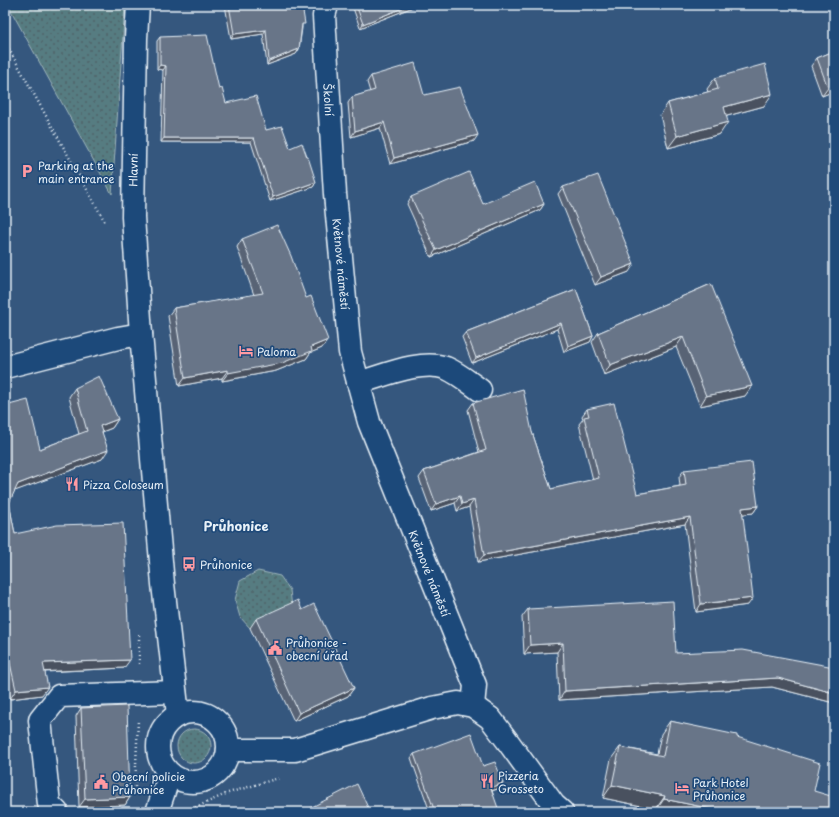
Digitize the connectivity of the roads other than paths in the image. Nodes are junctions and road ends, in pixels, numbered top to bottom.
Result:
1 (138, 5) edge
2 (326, 5) edge
3 (335, 194) joint
4 (141, 334) junction
5 (5, 367) edge
6 (358, 383) junction
7 (480, 390) dead end
8 (175, 692) junction
9 (473, 706) junction
10 (178, 716) junction
11 (228, 750) junction
12 (170, 774) junction
13 (554, 810) edge
14 (57, 812) edge
15 (157, 812) edge

1 - 4 street, Hlavní
2 - 3 street, Školní
3 - 6 street, Květnové náměstí
4 - 5 street
4 - 8 street
6 - 7 street
6 - 9 street, Květnové náměstí
8 - 10 street
8 - 14 street
9 - 11 street
9 - 13 street
10 - 11 street
10 - 12 street
11 - 12 street
12 - 15 street

